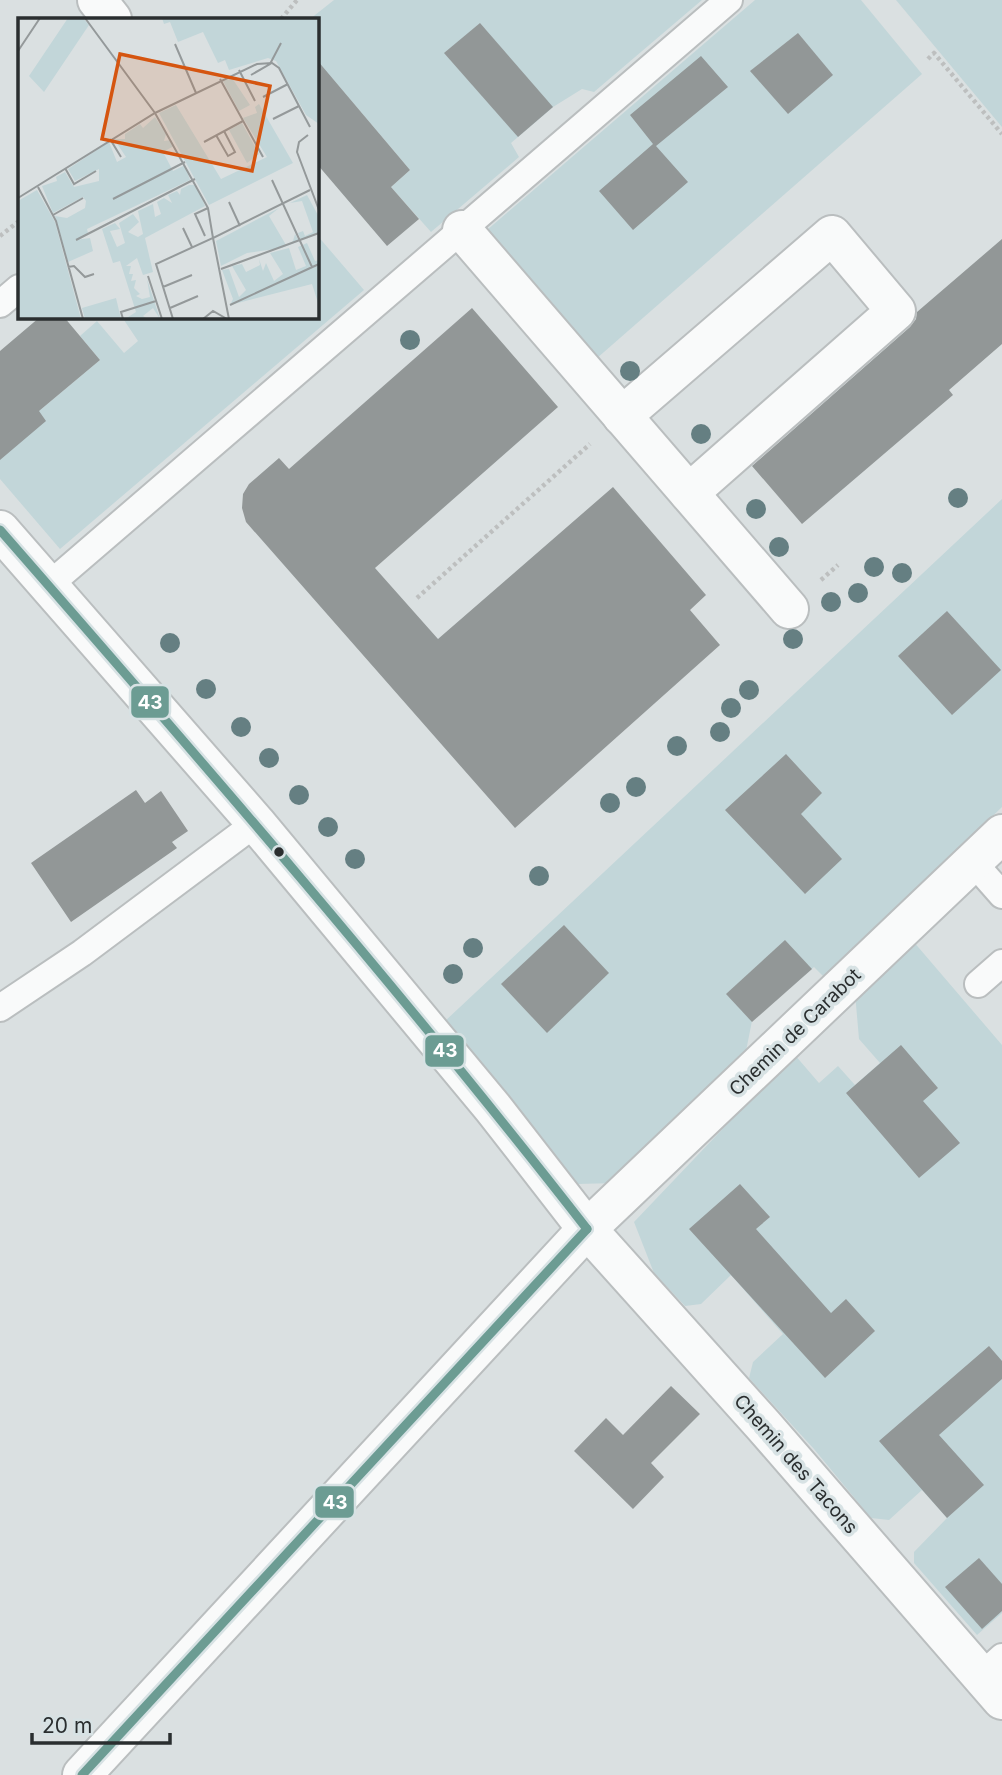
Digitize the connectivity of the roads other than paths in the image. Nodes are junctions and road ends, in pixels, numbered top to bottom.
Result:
1 (97, 0) edge
2 (729, 0) edge
3 (112, 18) edge
4 (461, 230) junction
5 (18, 289) edge
6 (0, 304) edge
7 (622, 416) junction
8 (689, 493) junction
9 (0, 530) edge
10 (49, 585) junction
11 (789, 609) dead end
12 (256, 823) junction
13 (1002, 834) edge
14 (973, 862) junction
15 (1002, 895) edge
16 (1002, 963) edge
17 (978, 984) dead end
18 (0, 1008) edge
19 (587, 1229) junction
20 (995, 1678) edge
21 (82, 1775) edge

1 - 3 street
2 - 4 lane
4 - 7 street
4 - 10 lane
5 - 6 lane
7 - 8 street
7 - 8 street
8 - 11 street
9 - 10 street, Chemin des Tacons
10 - 12 street, Chemin des Tacons
12 - 18 lane
12 - 19 street, Chemin des Tacons
13 - 14 street, Chemin de Carabot
14 - 15 lane
14 - 19 street, Chemin de Carabot
16 - 17 lane
19 - 20 street, Chemin des Tacons
19 - 21 street, Chemin de Carabot

